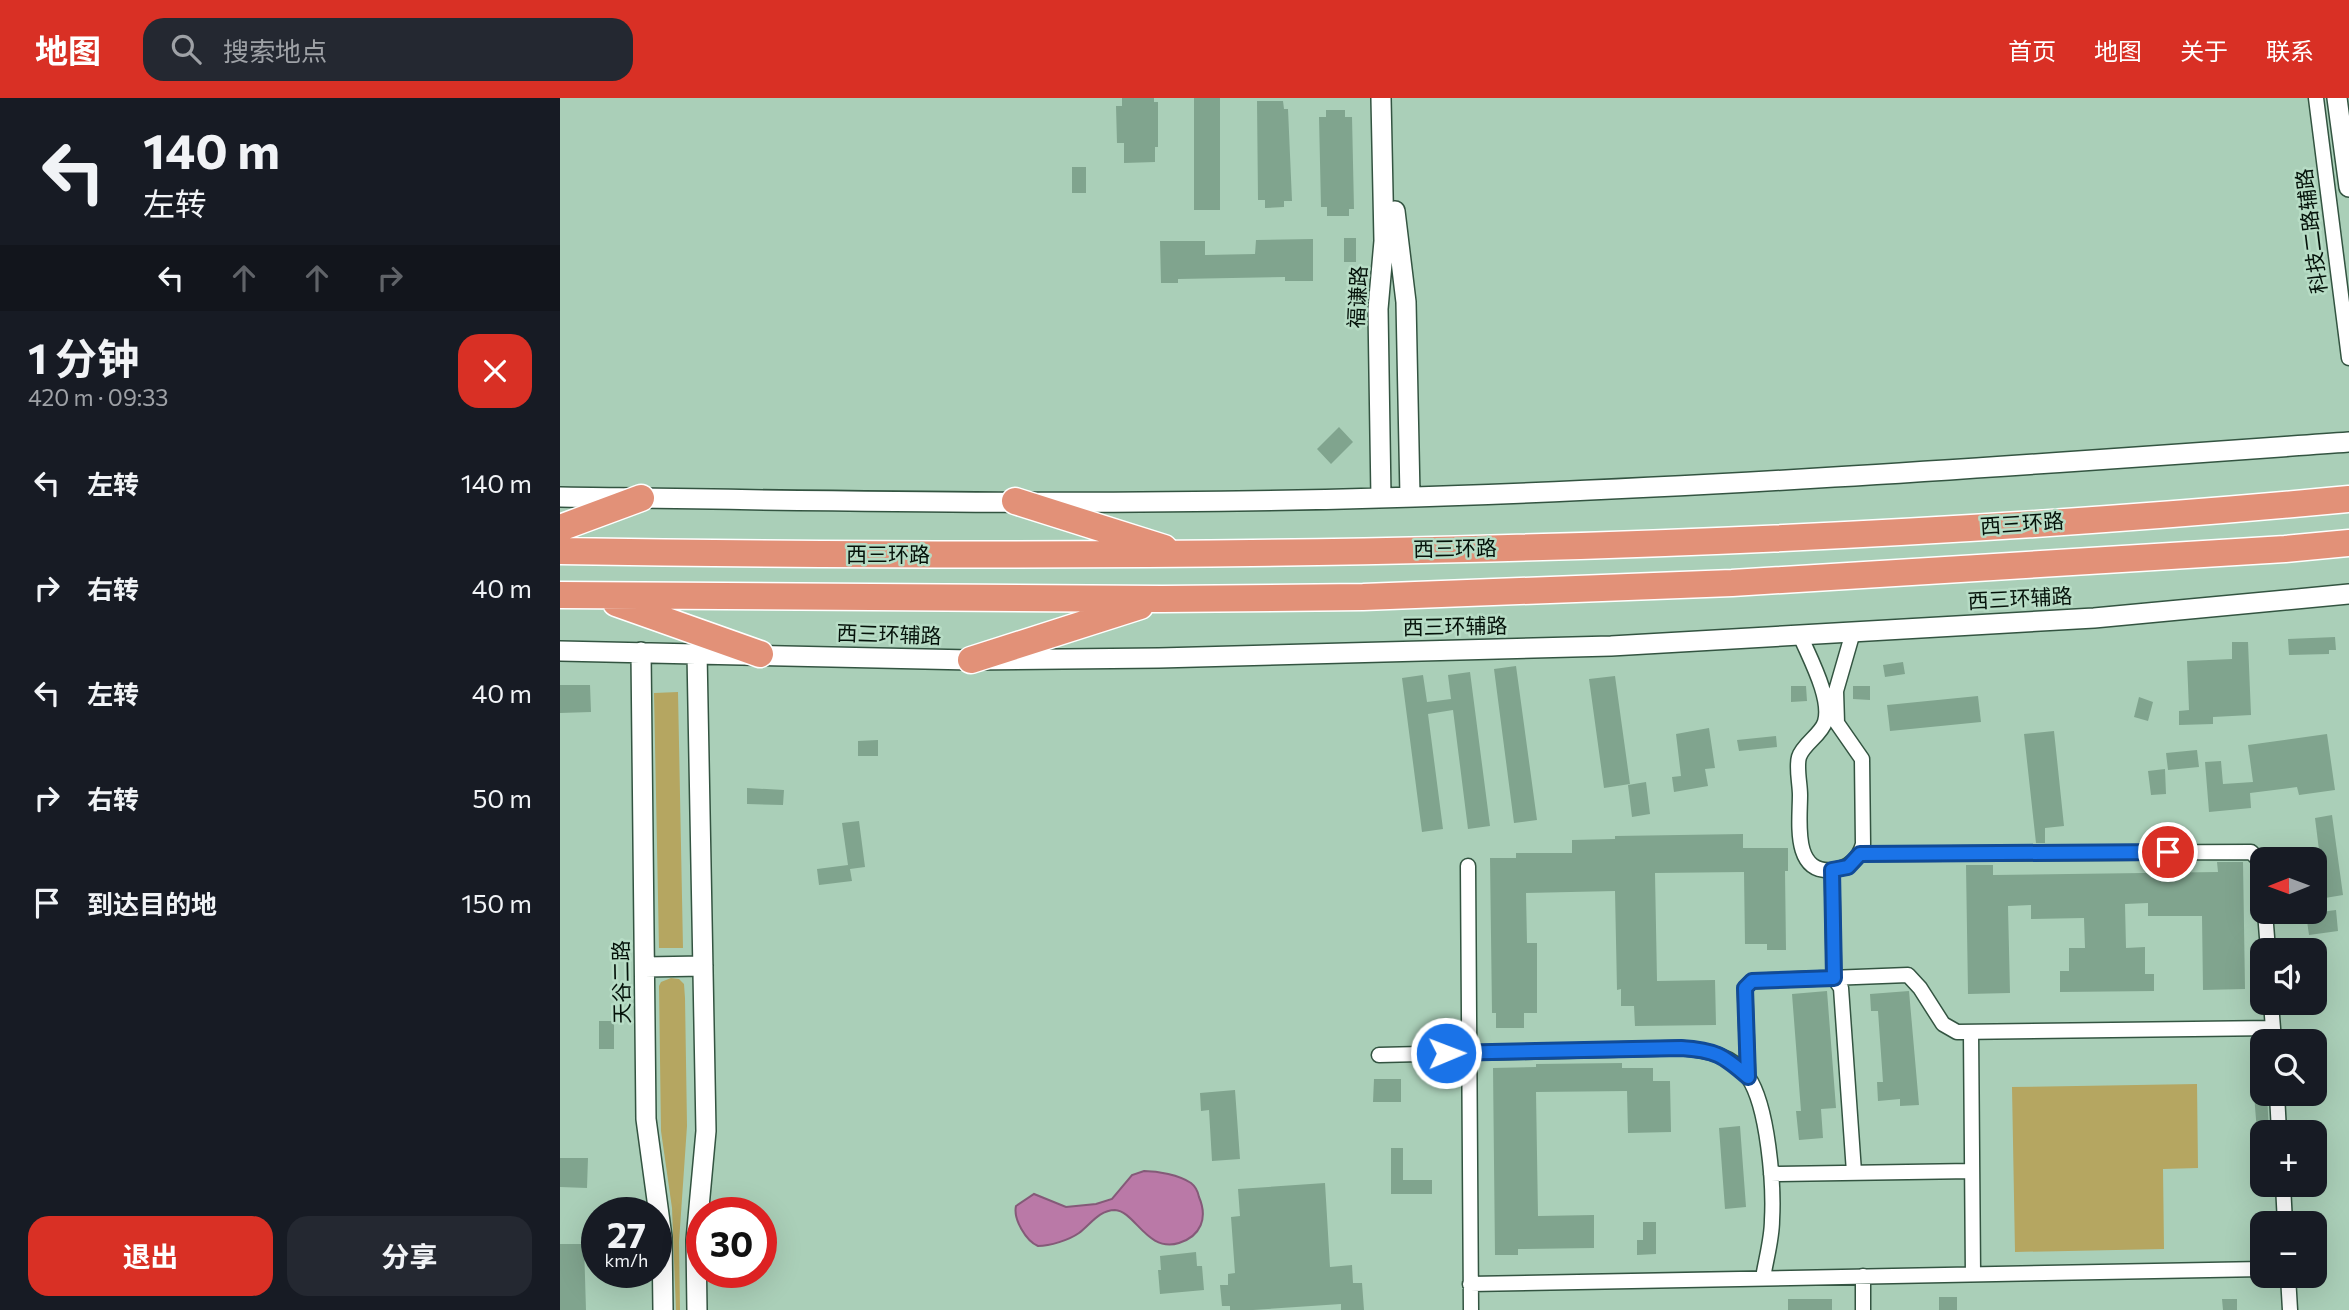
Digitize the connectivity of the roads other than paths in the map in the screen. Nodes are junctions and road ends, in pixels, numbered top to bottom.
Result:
1 (1381, 98) edge
2 (1394, 98) edge
3 (2316, 98) edge
4 (2337, 98) edge
5 (2349, 187) edge
6 (2349, 358) edge
7 (2349, 442) edge
8 (1410, 496) junction
9 (560, 497) edge
10 (642, 498) junction
11 (1381, 498) junction
12 (2349, 499) edge
13 (1015, 501) junction
14 (560, 528) edge
15 (2349, 543) edge
16 (560, 551) edge
17 (1189, 555) junction
18 (2349, 594) edge
19 (560, 595) edge
20 (594, 596) junction
21 (1162, 599) junction
22 (1853, 632) junction
23 (1800, 635) junction
24 (560, 651) edge
25 (641, 652) junction
26 (697, 653) junction
27 (760, 654) junction
28 (971, 660) junction
29 (2250, 852) edge
30 (1860, 854) junction
31 (1468, 866) dead end
32 (1832, 870) junction
33 (703, 966) junction
34 (645, 967) junction
35 (1834, 978) junction
36 (1971, 1032) junction
37 (2250, 1035) edge
38 (1469, 1052) junction
39 (1379, 1055) dead end
40 (1748, 1077) junction
41 (1972, 1171) junction
42 (1854, 1172) junction
43 (1771, 1174) junction
44 (2250, 1269) edge
45 (1973, 1274) junction
46 (1863, 1276) junction
47 (1763, 1278) junction
48 (1470, 1284) junction
49 (2289, 1288) edge
50 (663, 1310) edge
51 (697, 1310) edge
52 (1471, 1310) edge
53 (1863, 1310) edge
54 (2290, 1310) edge

1 - 11 main road, 福谦路
2 - 8 main road, 福谦路
3 - 6 street, 科技二路辅路
4 - 5 main road
7 - 8 main road
8 - 11 main road
9 - 10 main road
10 - 13 main road
10 - 14 highway
11 - 13 main road
12 - 17 highway, 西三环路
13 - 17 highway
15 - 21 highway, 西三环路
16 - 17 highway, 西三环路
18 - 22 main road, 西三环辅路
19 - 20 highway, 西三环路
20 - 21 highway, 西三环路
20 - 27 highway
21 - 28 highway
22 - 23 main road, 西三环辅路
22 - 30 street
23 - 28 main road, 西三环辅路
23 - 32 street
24 - 25 main road, 西三环辅路
25 - 26 main road, 西三环辅路
25 - 34 main road, 天谷二路
26 - 27 main road, 西三环辅路
26 - 33 main road
27 - 28 main road, 西三环辅路
29 - 30 street
30 - 32 street
31 - 38 street
32 - 35 street
33 - 34 main road
33 - 51 main road
34 - 50 main road, 天谷二路
35 - 36 street
35 - 40 street
35 - 42 street
36 - 37 street
36 - 41 street
38 - 39 street
38 - 40 street
38 - 48 street
40 - 43 street
41 - 42 street
41 - 45 street
42 - 43 street
43 - 47 street
44 - 45 street
45 - 46 street
46 - 47 street
46 - 53 street
47 - 48 street
48 - 52 street
49 - 54 street

